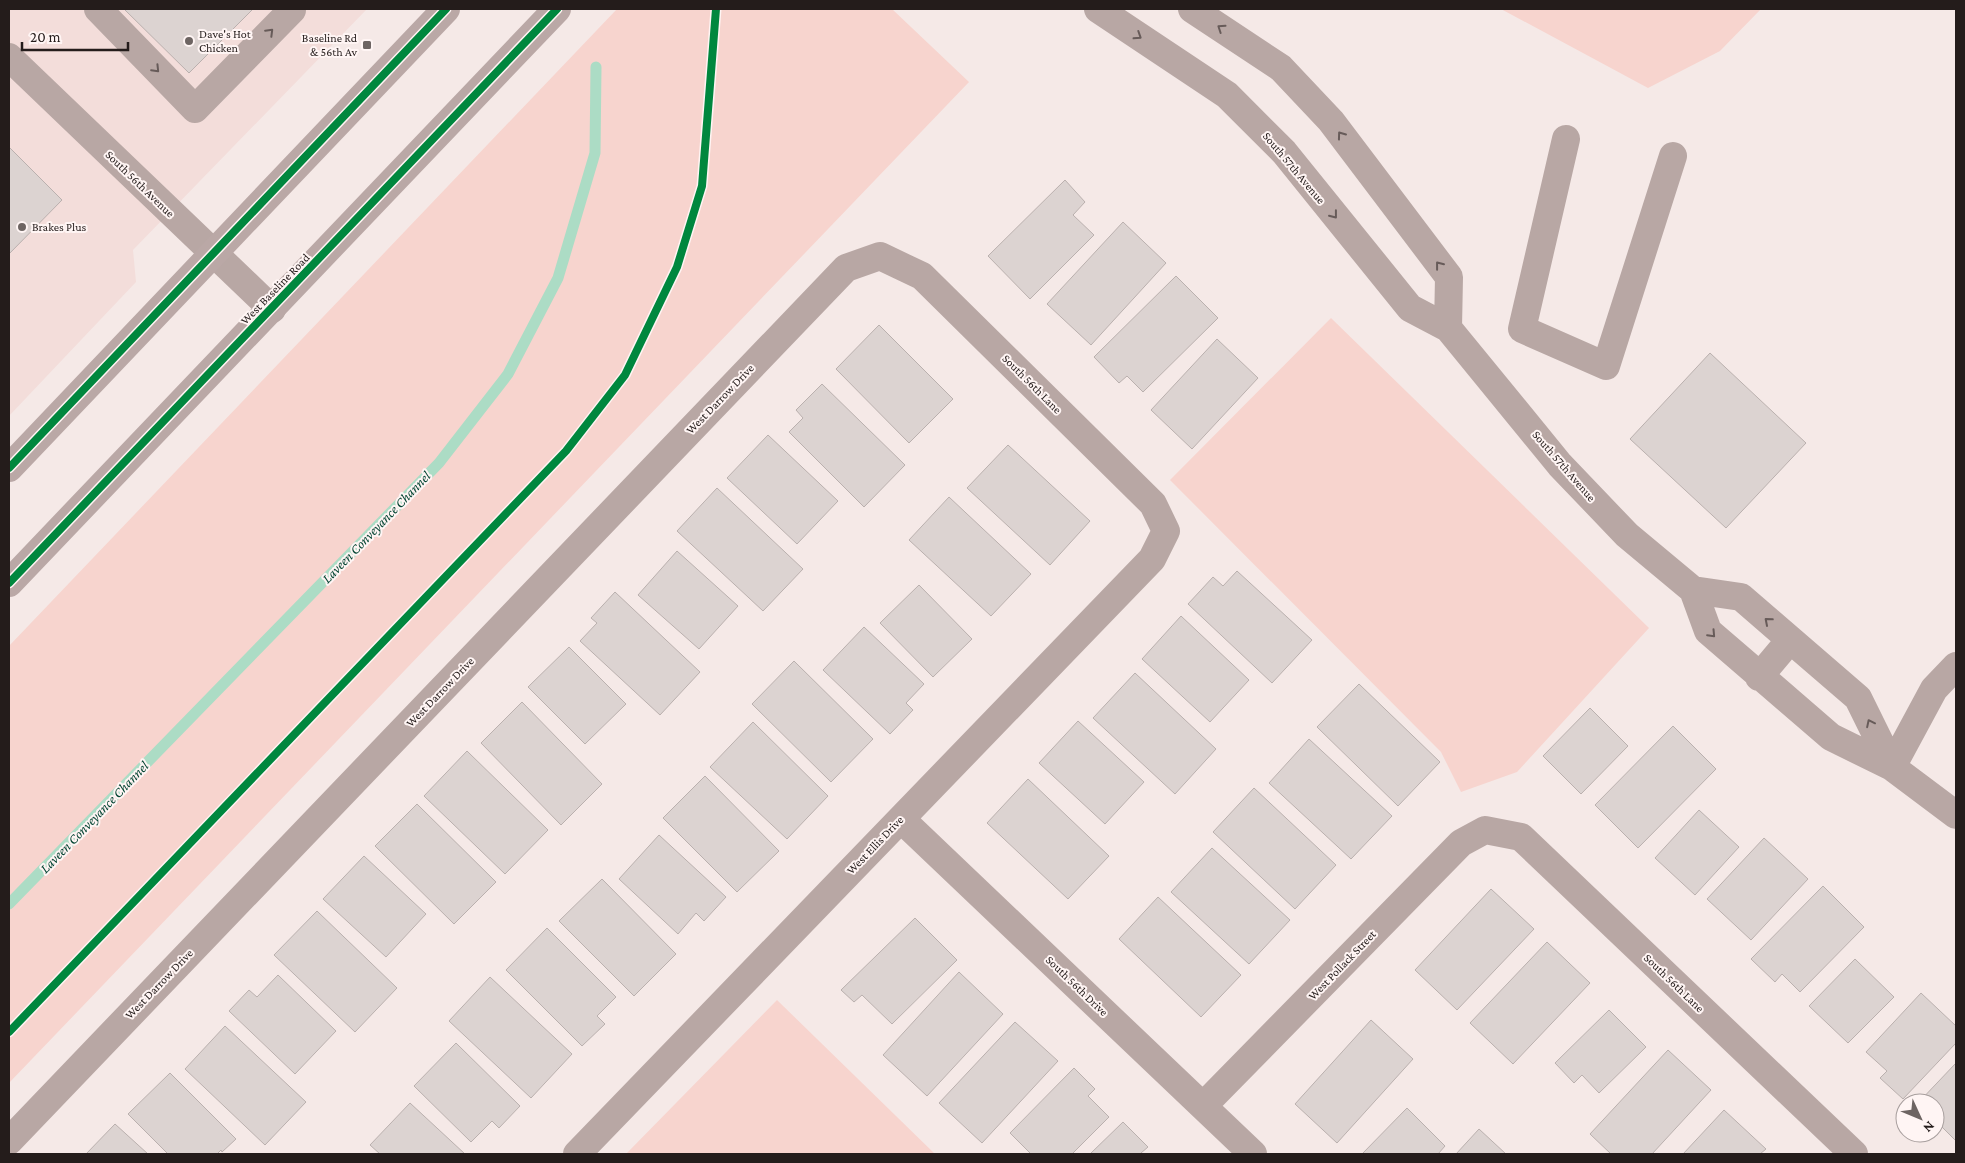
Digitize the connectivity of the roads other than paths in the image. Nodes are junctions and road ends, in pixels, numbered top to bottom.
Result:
1 (98, 9) edge
2 (446, 9) edge
3 (557, 9) edge
4 (1098, 9) edge
5 (1192, 9) edge
6 (292, 10) edge
7 (9, 57) edge
8 (1566, 139) dead end
9 (1673, 156) dead end
10 (213, 253) junction
11 (880, 256) joint
12 (272, 309) junction
13 (1448, 328) junction
14 (9, 468) edge
15 (1166, 531) joint
16 (9, 583) edge
17 (1693, 590) junction
18 (1790, 640) junction
19 (1956, 666) edge
20 (1759, 677) junction
21 (1892, 767) junction
22 (1956, 815) edge
23 (901, 818) junction
24 (1485, 830) joint
25 (1204, 1106) junction
26 (9, 1141) edge
27 (577, 1154) edge
28 (1253, 1154) edge
29 (1854, 1154) edge

1 -> 6 street
2 - 10 main road
3 - 12 main road, West Baseline Road
4 -> 13 street, South 57th Avenue
13 -> 5 street
7 - 10 street, South 56th Avenue
8 - 9 street
10 - 12 street, South 56th Avenue
10 - 14 main road
11 - 15 street, South 56th Lane
11 - 26 street, West Darrow Drive
12 - 16 main road, West Baseline Road
13 - 17 street, South 57th Avenue
15 - 23 street, West Ellis Drive
18 -> 17 street
17 -> 20 street
18 - 20 street
21 -> 18 street
19 - 21 street
20 - 21 street
21 - 22 street
23 - 25 street, South 56th Drive
23 - 27 street, West Ellis Drive
24 - 25 street, West Pollack Street
24 - 29 street, South 56th Lane
25 - 28 street, South 56th Drive

